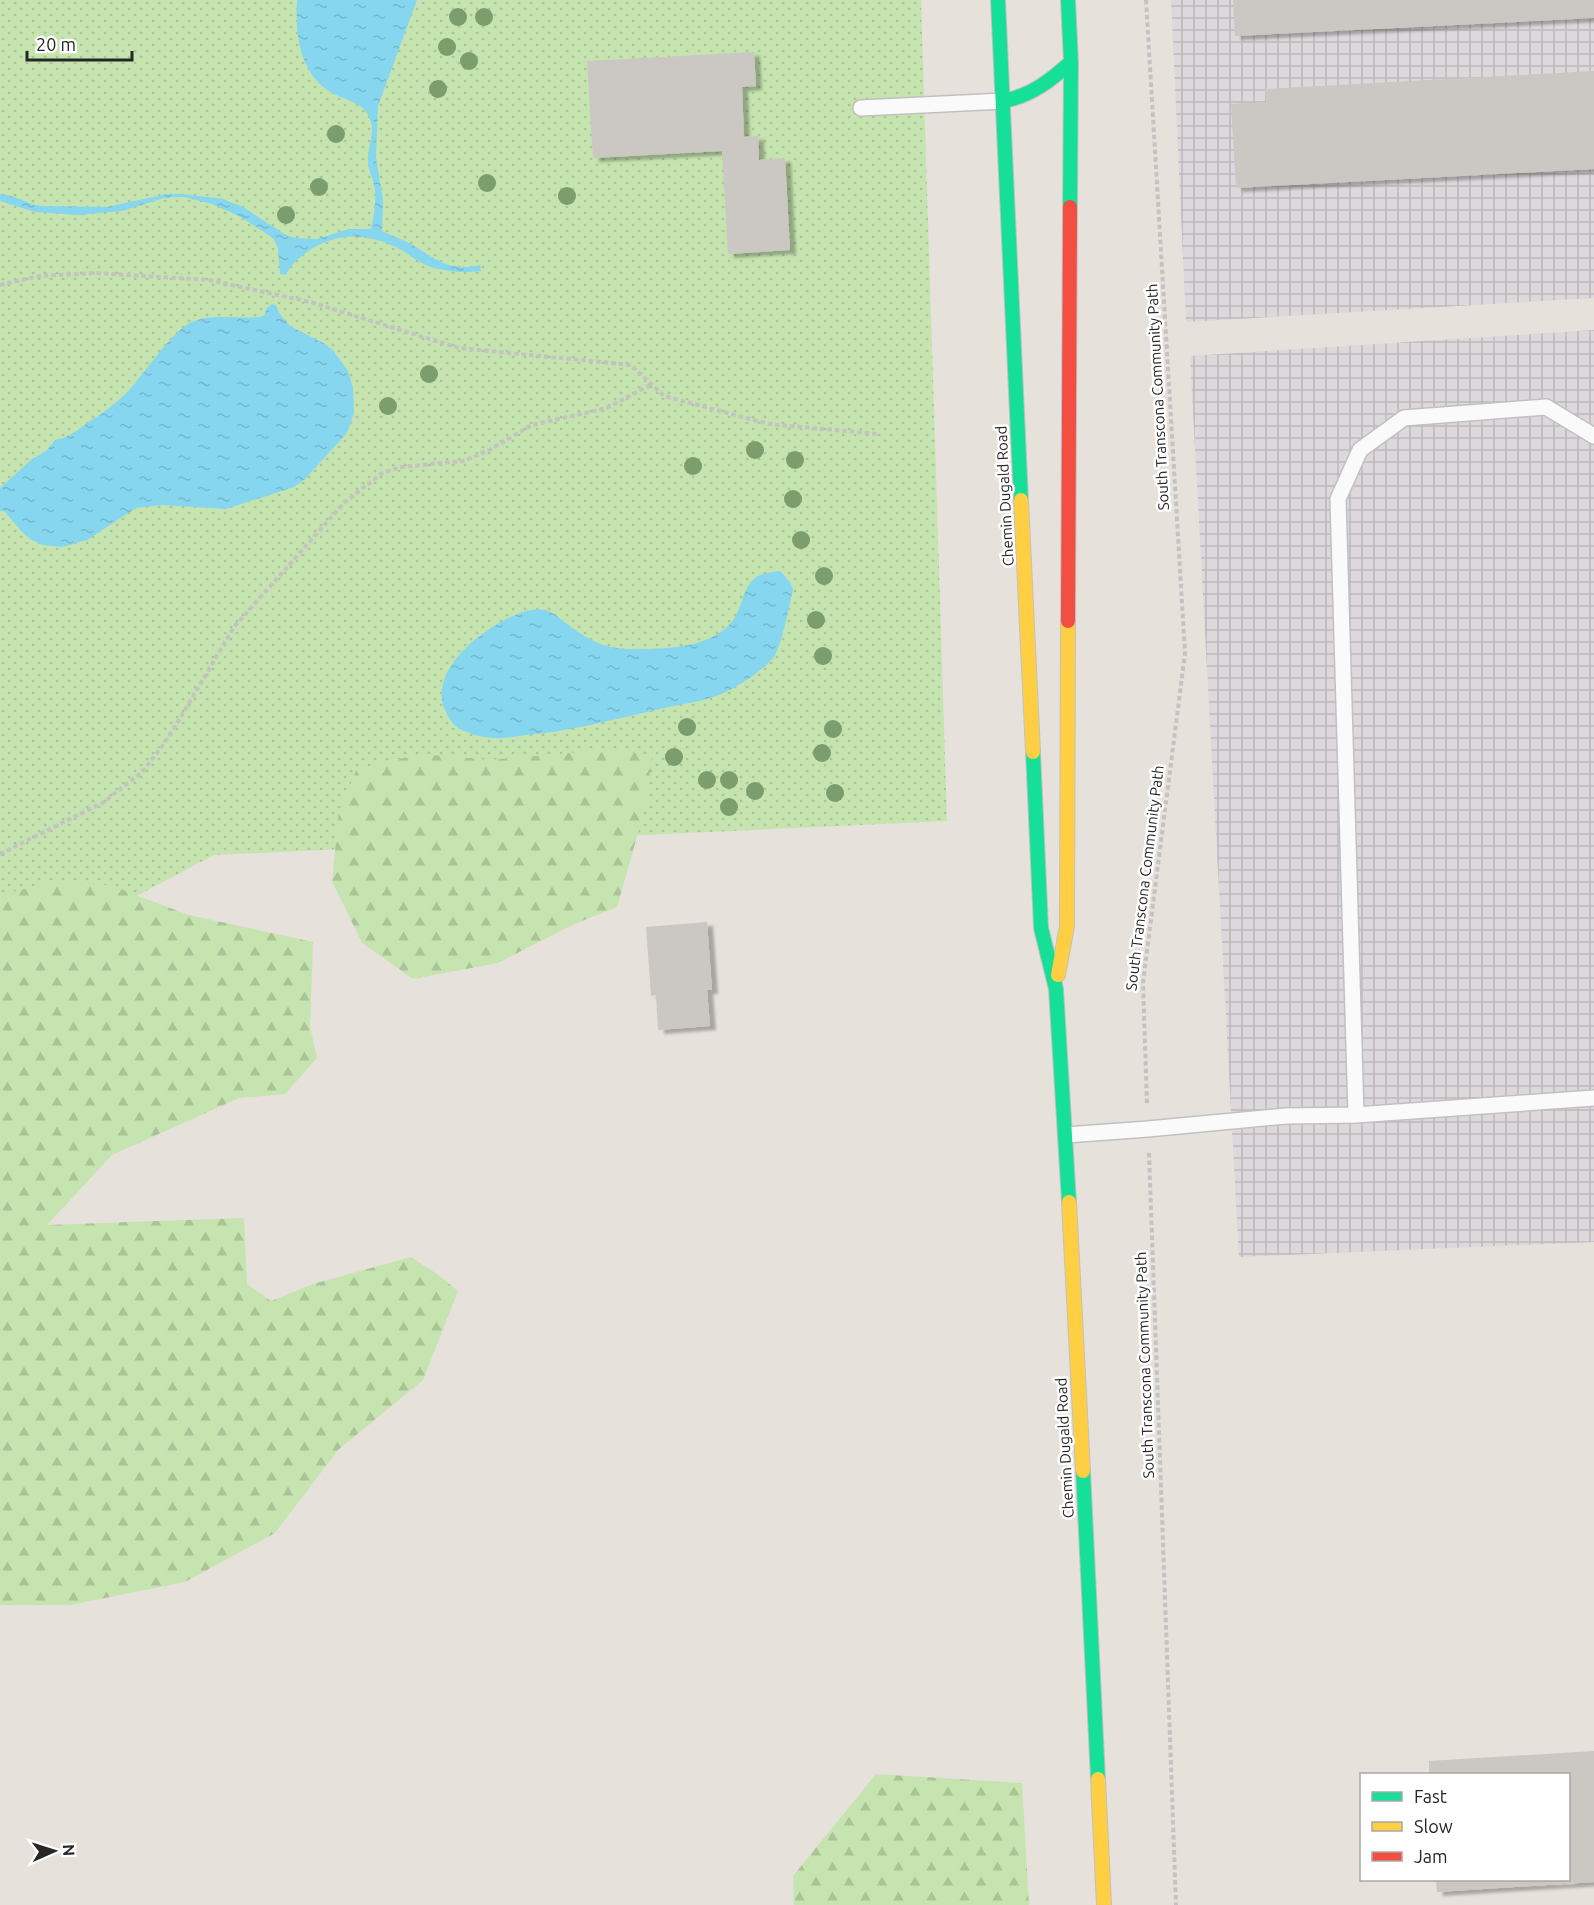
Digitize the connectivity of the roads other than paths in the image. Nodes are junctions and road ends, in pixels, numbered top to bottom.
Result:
1 (998, 0) edge
2 (1068, 0) edge
3 (1071, 62) junction
4 (1004, 101) junction
5 (861, 108) dead end
6 (1594, 436) edge
7 (1056, 989) junction
8 (1594, 1098) edge
9 (1356, 1115) junction
10 (1066, 1135) junction
11 (1104, 1905) edge

1 - 4 main road, Chemin Dugald Road
2 - 3 main road, Chemin Dugald Road
3 - 4 main road
3 - 7 main road, Chemin Dugald Road
4 - 5 lane
4 - 7 main road, Chemin Dugald Road
6 - 9 lane
7 - 10 main road, Chemin Dugald Road
8 - 9 lane
9 - 10 lane
10 - 11 main road, Chemin Dugald Road

